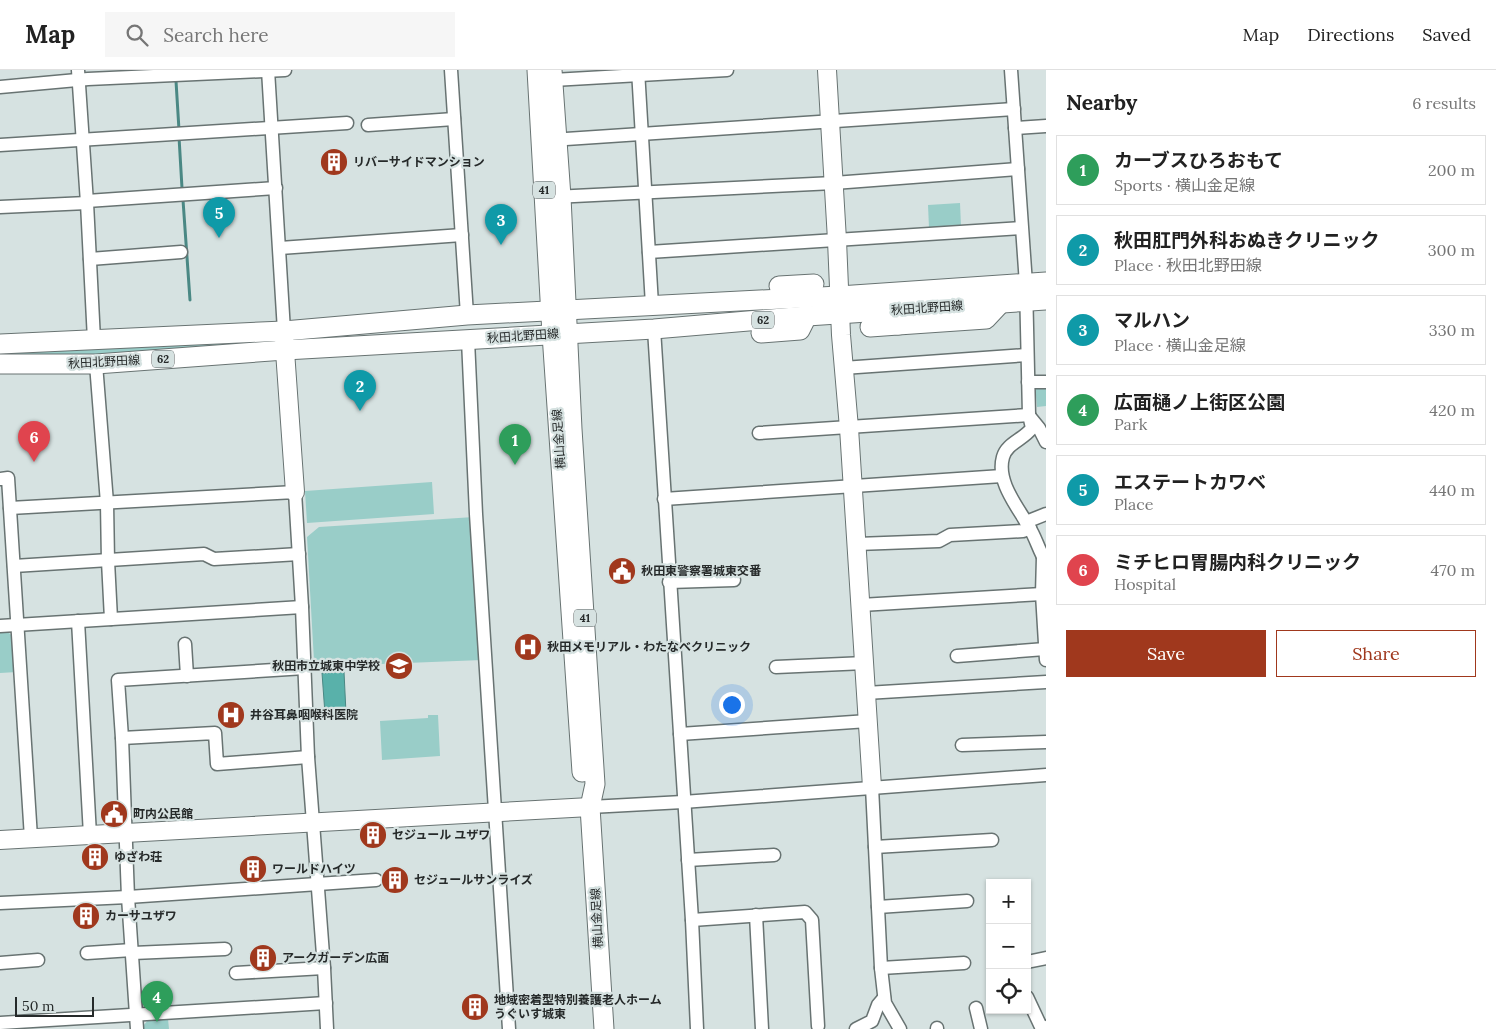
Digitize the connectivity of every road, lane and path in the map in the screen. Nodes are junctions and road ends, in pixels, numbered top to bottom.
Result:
1 (285, 70) edge
2 (451, 70) edge
3 (537, 70) edge
4 (727, 70) edge
5 (827, 70) edge
6 (1011, 70) edge
7 (268, 71) edge
8 (638, 73) edge
9 (78, 75) edge
10 (553, 75) edge
11 (0, 86) edge
12 (1014, 109) junction
13 (454, 120) junction
14 (830, 122) junction
15 (347, 123) dead end
16 (368, 125) dead end
17 (1046, 126) edge
18 (272, 128) junction
19 (1015, 128) junction
20 (642, 134) junction
21 (83, 139) junction
22 (549, 140) junction
23 (0, 145) edge
24 (1018, 169) junction
25 (834, 182) junction
26 (276, 188) junction
27 (645, 192) junction
28 (553, 197) junction
29 (87, 202) junction
30 (0, 207) edge
31 (1021, 228) junction
32 (462, 236) junction
33 (838, 240) junction
34 (280, 248) junction
35 (181, 252) dead end
36 (649, 252) junction
37 (90, 259) junction
38 (996, 273) dead end
39 (974, 280) junction
40 (1046, 282) edge
41 (814, 284) dead end
42 (785, 292) junction
43 (1026, 292) junction
44 (1046, 300) edge
45 (652, 305) junction
46 (839, 305) junction
47 (558, 310) junction
48 (467, 315) junction
49 (893, 318) junction
50 (870, 327) dead end
51 (654, 329) junction
52 (284, 331) junction
53 (560, 334) junction
54 (94, 340) junction
55 (468, 340) junction
56 (0, 344) edge
57 (285, 350) junction
58 (1027, 355) junction
59 (0, 364) edge
60 (96, 364) junction
61 (843, 368) junction
62 (1028, 382) junction
63 (1046, 382) edge
64 (1029, 415) junction
65 (849, 428) junction
66 (758, 433) dead end
67 (1046, 442) edge
68 (1002, 476) junction
69 (0, 479) edge
70 (853, 487) junction
71 (295, 492) junction
72 (664, 499) junction
73 (107, 503) junction
74 (10, 508) junction
75 (1046, 514) edge
76 (1028, 525) junction
77 (857, 544) junction
78 (299, 554) junction
79 (108, 560) junction
80 (1044, 560) edge
81 (14, 566) junction
82 (734, 580) dead end
83 (670, 582) junction
84 (1042, 594) junction
85 (861, 605) junction
86 (302, 607) junction
87 (112, 619) junction
88 (78, 621) junction
89 (16, 625) junction
90 (0, 626) edge
91 (185, 644) dead end
92 (1045, 655) edge
93 (957, 656) dead end
94 (864, 663) junction
95 (776, 667) dead end
96 (305, 668) junction
97 (187, 676) junction
98 (1046, 682) edge
99 (866, 692) junction
100 (868, 721) junction
101 (680, 734) junction
102 (122, 738) junction
103 (1046, 742) edge
104 (962, 745) dead end
105 (308, 757) junction
106 (1046, 775) edge
107 (872, 787) junction
108 (683, 802) junction
109 (590, 807) junction
110 (495, 812) junction
111 (312, 822) junction
112 (127, 833) junction
113 (90, 835) junction
114 (31, 838) junction
115 (0, 840) edge
116 (992, 840) dead end
117 (875, 847) junction
118 (774, 855) dead end
119 (688, 860) junction
120 (376, 880) dead end
121 (318, 883) junction
122 (128, 896) junction
123 (967, 901) dead end
124 (0, 903) edge
125 (878, 907) junction
126 (756, 915) junction
127 (692, 920) junction
128 (225, 949) dead end
129 (132, 952) junction
130 (87, 953) dead end
131 (1046, 958) edge
132 (38, 960) dead end
133 (1031, 961) edge
134 (0, 963) edge
135 (964, 963) dead end
136 (324, 968) junction
137 (881, 968) junction
138 (236, 973) dead end
139 (884, 998) junction
140 (326, 1003) junction
141 (1031, 1006) edge
142 (976, 1008) dead end
143 (136, 1014) junction
144 (0, 1023) edge
145 (51, 1025) edge
146 (16, 1026) edge
147 (818, 1026) dead end
148 (1046, 1028) edge
149 (137, 1029) edge
150 (327, 1029) edge
151 (509, 1029) edge
152 (604, 1029) edge
153 (697, 1029) edge
154 (762, 1029) edge
155 (856, 1029) edge
156 (900, 1029) edge
157 (981, 1029) edge

1 - 7 street
2 - 13 street
3 - 22 main road, 横山金足線 / 41
4 - 8 street
5 - 14 street
6 - 12 street
7 - 9 street
7 - 18 street
8 - 10 street
8 - 20 street
9 - 11 street
9 - 21 street
10 - 22 main road, 横山金足線 / 41
12 - 14 street
12 - 19 street
13 - 16 street
13 - 32 street
14 - 20 street
14 - 25 street
15 - 18 street
17 - 19 street
18 - 21 street
18 - 26 street
19 - 24 street
20 - 22 street
20 - 27 street
21 - 23 street
21 - 29 street
22 - 28 main road, 横山金足線 / 41
24 - 25 street
24 - 31 street
25 - 27 street
25 - 33 street
26 - 29 street
26 - 34 street
27 - 28 street
27 - 36 street
28 - 47 main road, 横山金足線 / 41
29 - 30 street
29 - 37 street
31 - 33 street
31 - 43 street
32 - 34 street
32 - 48 street
33 - 36 street
33 - 46 street
34 - 52 street
35 - 37 street
36 - 45 street
37 - 54 street
38 - 39 main road
39 - 43 main road, 秋田北野田線 / 62
39 - 46 main road, 秋田北野田線 / 62
40 - 43 main road, 秋田北野田線 / 62
41 - 42 main road
42 - 45 main road, 秋田北野田線 / 62
42 - 46 main road, 秋田北野田線 / 62
43 - 44 main road, 秋田北野田線 / 62
43 - 49 main road, 秋田北野田線 / 62
43 - 58 street
45 - 47 main road, 秋田北野田線 / 62
46 - 49 main road, 秋田北野田線 / 62
46 - 51 main road, 秋田北野田線 / 62
46 - 61 street
47 - 48 main road, 秋田北野田線 / 62
47 - 53 main road, 横山金足線 / 41
48 - 52 main road, 秋田北野田線 / 62
49 - 50 main road
51 - 53 main road, 秋田北野田線 / 62
51 - 72 street
52 - 54 main road, 秋田北野田線 / 62
52 - 57 street
53 - 55 main road, 秋田北野田線 / 62
53 - 109 main road, 横山金足線 / 41
54 - 56 main road, 秋田北野田線 / 62
55 - 57 main road, 秋田北野田線 / 62
55 - 110 street
57 - 60 main road, 秋田北野田線 / 62
57 - 71 street
58 - 61 street
58 - 62 street
59 - 60 main road, 秋田北野田線 / 62
60 - 73 street
61 - 65 street
62 - 63 street
62 - 64 street
64 - 65 street
64 - 67 street
64 - 68 street
65 - 66 street
65 - 70 street
68 - 70 street
68 - 76 street
69 - 74 street
70 - 72 street
70 - 77 street
71 - 73 street
71 - 78 street
72 - 83 street
73 - 74 street
73 - 79 street
74 - 81 street
75 - 76 street
76 - 77 street
76 - 80 street
77 - 85 street
78 - 79 street
78 - 86 street
79 - 81 street
79 - 87 street
80 - 84 street
81 - 89 street
82 - 83 street
83 - 101 street
84 - 85 street
84 - 92 street
85 - 94 street
86 - 87 street
86 - 96 street
87 - 88 street
88 - 89 street
88 - 113 street
89 - 90 street
89 - 114 street
91 - 97 street
92 - 93 street
94 - 95 street
94 - 99 street
96 - 97 street
96 - 105 street
97 - 102 street
98 - 99 street
99 - 100 street
100 - 101 street
100 - 107 street
101 - 108 street
102 - 105 street
102 - 112 street
103 - 104 street
105 - 111 street
106 - 107 street
107 - 108 street
107 - 117 street
108 - 109 street
108 - 119 street
109 - 110 street
109 - 152 main road, 横山金足線 / 41
110 - 111 street
110 - 151 street
111 - 112 street
111 - 121 street
112 - 113 street
112 - 122 street
113 - 114 street
114 - 115 street
116 - 117 street
117 - 125 street
118 - 119 street
119 - 127 street
120 - 121 street
121 - 122 street
121 - 136 street
122 - 124 street
122 - 129 street
123 - 125 street
125 - 137 street
126 - 127 street
126 - 147 street
126 - 154 street
127 - 153 street
128 - 129 street
129 - 130 street
129 - 143 street
131 - 133 street
132 - 134 street
135 - 137 street
136 - 138 street
136 - 140 street
137 - 139 street
139 - 155 street
139 - 156 street
140 - 143 street
140 - 150 street
141 - 148 street
142 - 157 street
143 - 145 street
143 - 149 street
144 - 146 street
145 - 146 street

